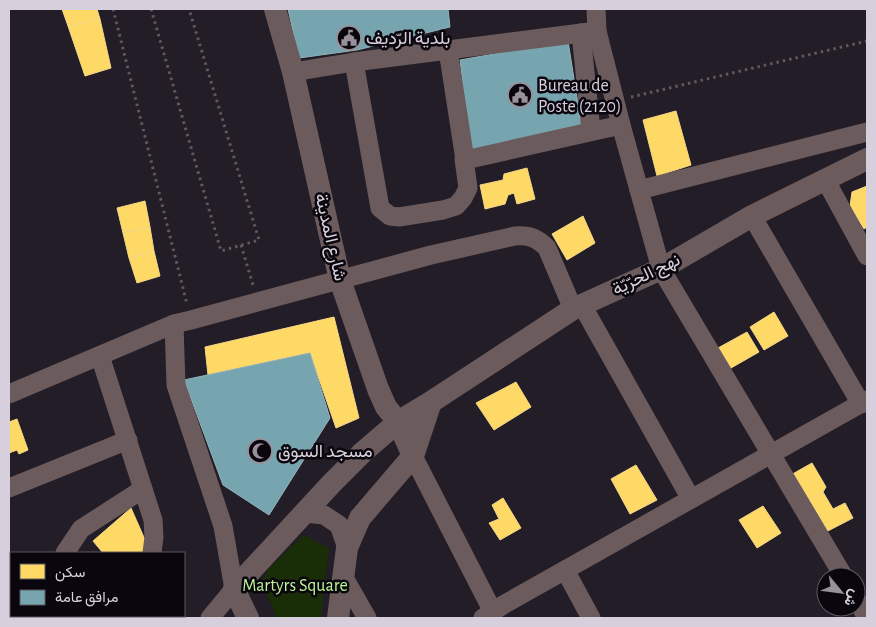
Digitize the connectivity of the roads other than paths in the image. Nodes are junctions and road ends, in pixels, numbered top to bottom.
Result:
1 (275, 9) edge
2 (596, 9) edge
3 (589, 32) junction
4 (448, 50) junction
5 (354, 62) junction
6 (293, 72) junction
7 (621, 125) junction
8 (591, 131) junction
9 (867, 132) edge
10 (867, 158) edge
11 (464, 159) junction
12 (825, 179) junction
13 (639, 190) junction
14 (752, 216) junction
15 (867, 256) edge
16 (661, 269) junction
17 (340, 280) junction
18 (578, 307) junction
19 (177, 324) junction
20 (106, 353) junction
21 (9, 394) edge
22 (432, 402) junction
23 (864, 402) edge
24 (398, 422) junction
25 (128, 440) junction
26 (771, 454) junction
27 (413, 456) junction
28 (9, 488) edge
29 (143, 489) junction
30 (691, 499) junction
31 (305, 513) junction
32 (347, 548) junction
33 (66, 552) edge
34 (152, 552) edge
35 (838, 567) edge
36 (565, 570) junction
37 (343, 576) junction
38 (234, 589) junction
39 (497, 613) edge
40 (210, 618) edge
41 (248, 618) edge
42 (338, 618) edge
43 (367, 618) edge
44 (591, 618) edge

1 - 6 street, شارع المدينة
2 - 3 street
3 - 4 street
3 - 7 street
3 - 8 street
4 - 5 street
4 - 11 street
5 - 6 street
5 - 11 street
6 - 17 street, شارع المدينة
7 - 8 street
7 - 13 street
8 - 11 street
9 - 13 street
10 - 12 street, نهج الحرّيّة
12 - 14 street, نهج الحرّيّة
12 - 15 street
13 - 16 street
14 - 16 street, نهج الحرّيّة
14 - 23 street
16 - 18 street, نهج الحرّيّة
16 - 26 street
17 - 18 street
17 - 19 street
17 - 24 street, شارع المدينة
18 - 22 street, نهج الحرّيّة
18 - 30 street
19 - 20 street
19 - 38 street
20 - 21 street
20 - 25 street
22 - 24 street, نهج الحرّيّة
22 - 27 street
23 - 26 street
24 - 27 street, شارع المدينة
24 - 31 street, نهج الحرّيّة
25 - 28 street
25 - 29 street
26 - 30 street
26 - 35 street
27 - 32 street
27 - 39 street
29 - 33 street
29 - 34 street
30 - 36 street
31 - 32 street
31 - 38 street, نهج الحرّيّة
32 - 37 street
36 - 39 street
36 - 44 street
37 - 42 street
37 - 43 street
38 - 40 street
38 - 41 street

